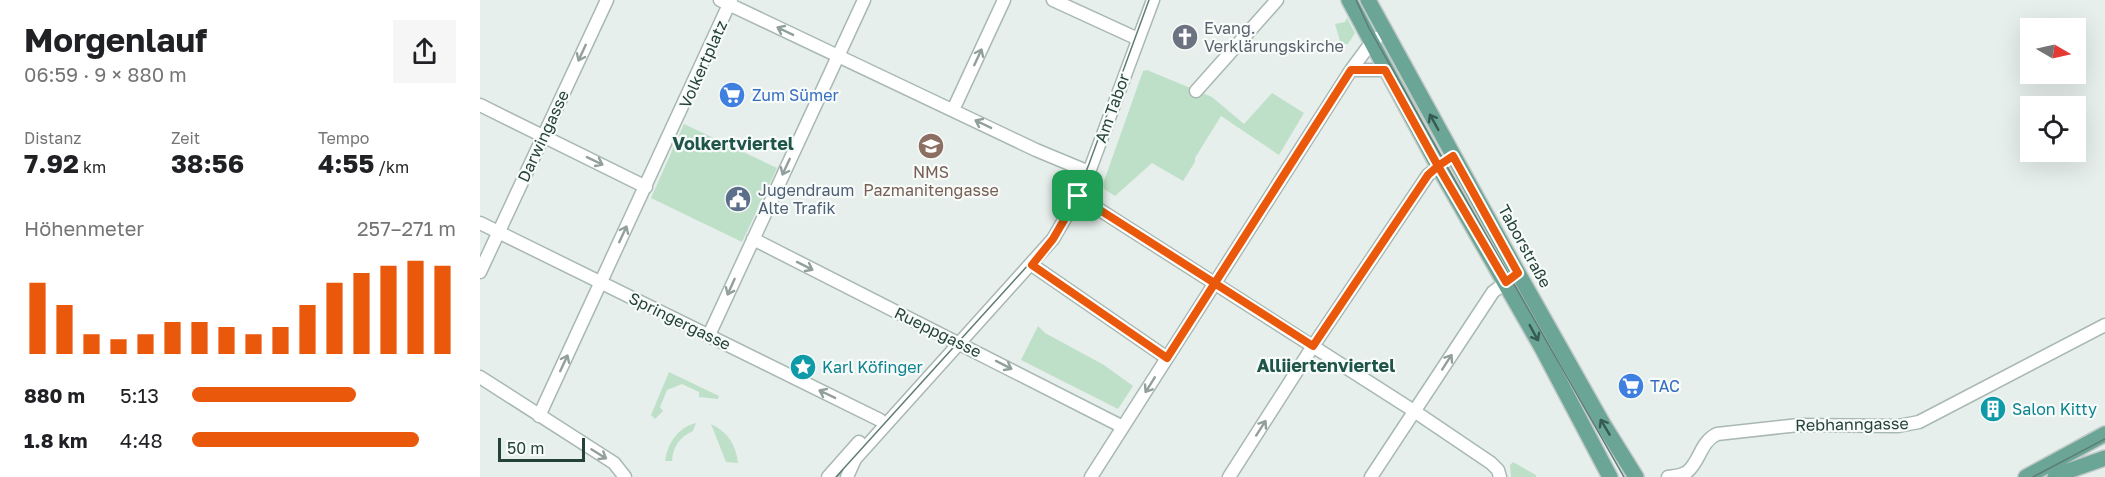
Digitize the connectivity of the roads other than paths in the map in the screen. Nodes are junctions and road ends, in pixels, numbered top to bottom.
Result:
1 (607, 0) edge
2 (864, 0) edge
3 (1004, 0) edge
4 (1053, 0) edge
5 (1153, 0) edge
6 (1277, 0) edge
7 (1348, 0) edge
8 (1368, 0) edge
9 (727, 1) edge
10 (1384, 32) junction
11 (1138, 39) junction
12 (1371, 43) junction
13 (838, 57) junction
14 (1351, 70) junction
15 (1385, 70) junction
16 (1196, 91) dead end
17 (480, 105) edge
18 (953, 110) junction
19 (544, 136) junction
20 (1453, 156) junction
21 (1438, 166) junction
22 (1089, 172) junction
23 (646, 187) junction
24 (1078, 196) junction
25 (480, 223) edge
26 (498, 232) junction
27 (753, 239) junction
28 (1032, 265) junction
29 (480, 272) edge
30 (1512, 278) junction
31 (601, 282) junction
32 (1215, 282) junction
33 (2105, 325) edge
34 (709, 335) junction
35 (1313, 346) junction
36 (956, 347) junction
37 (1167, 358) junction
38 (480, 377) edge
39 (1414, 411) junction
40 (539, 416) junction
41 (880, 420) junction
42 (1123, 427) junction
43 (2105, 434) edge
44 (2105, 458) edge
45 (848, 476) edge
46 (625, 477) edge
47 (828, 477) edge
48 (1091, 477) edge
49 (1229, 477) edge
50 (1371, 477) edge
51 (1500, 477) edge
52 (1610, 477) edge
53 (1636, 477) edge
54 (1668, 477) edge
55 (2026, 477) edge
56 (2055, 477) edge

1 -> 19 street, Darwingasse
2 - 13 street
18 -> 3 street
4 - 11 street
5 - 11 street, Am Tabor
6 - 16 street
7 - 12 main road, Taborstraße
8 - 10 main road, Taborstraße
13 -> 9 street, Volkertplatz
9 - 23 street, Volkertplatz
10 - 12 street
20 -> 10 main road, Taborstraße
11 - 22 street, Am Tabor
12 - 14 street
12 - 15 main road, Taborstraße
13 - 18 street, Volkertplatz
13 -> 27 street
14 - 15 street
14 - 32 street
15 - 21 main road, Taborstraße
17 - 19 street
22 -> 18 street, Volkertplatz
19 -> 23 street
19 - 26 street, Darwingasse
20 - 21 street
20 - 30 main road, Taborstraße
21 - 30 main road, Taborstraße
21 - 35 street
22 - 24 street, Am Tabor
31 -> 23 street, Volkertplatz
24 - 28 street, Am Tabor
24 - 32 street
25 - 26 street, Springergasse
26 - 29 street, Darwingasse
26 - 31 street, Springergasse
27 -> 34 street
27 -> 36 street, Rueppgasse
28 - 36 street, Am Tabor
28 - 37 street
39 -> 30 street
30 -> 52 main road, Taborstraße
53 -> 30 main road, Taborstraße
31 - 34 street, Springergasse
40 -> 31 street, Volkertplatz
32 - 35 street
32 - 37 street
33 - 54 street, Rebhanngasse
41 -> 34 street, Springergasse
35 - 39 street
49 -> 35 street
36 - 41 street, Am Tabor
36 -> 42 street, Rueppgasse
36 - 45 street, Am Tabor
37 -> 42 street
38 - 40 street
39 - 50 street
39 - 51 street
40 -> 46 street
41 - 47 street, Am Tabor
42 - 48 street
43 - 55 main road
44 - 56 main road

